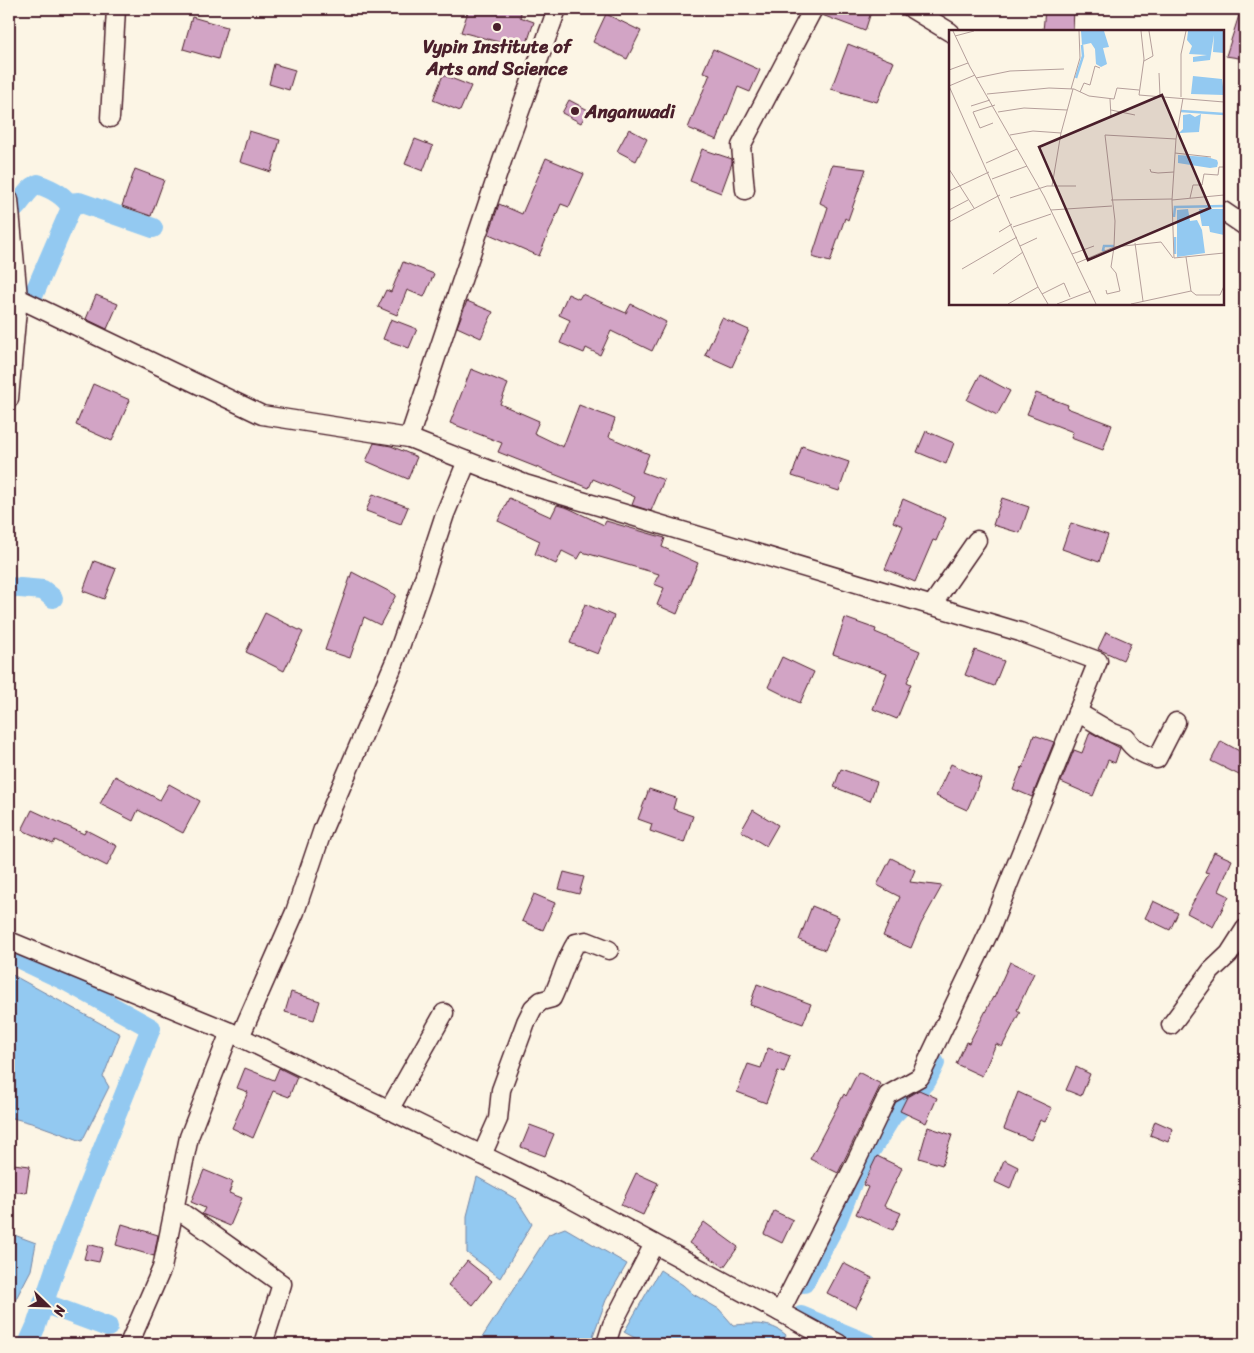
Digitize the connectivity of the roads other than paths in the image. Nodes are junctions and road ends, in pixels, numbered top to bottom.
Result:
1 (116, 9) edge
2 (557, 9) edge
3 (813, 9) edge
4 (912, 9) edge
5 (949, 31) edge
6 (110, 118) dead end
7 (745, 190) dead end
8 (10, 208) edge
9 (1224, 212) edge
10 (1245, 226) edge
11 (13, 295) edge
12 (9, 399) edge
13 (409, 438) junction
14 (467, 461) junction
15 (977, 540) dead end
16 (932, 605) junction
17 (1077, 712) junction
18 (1176, 722) dead end
19 (1245, 929) edge
20 (9, 941) edge
21 (609, 950) dead end
22 (444, 1014) dead end
23 (1171, 1025) dead end
24 (235, 1034) junction
25 (389, 1110) junction
26 (482, 1155) junction
27 (174, 1208) junction
28 (654, 1244) junction
29 (780, 1312) junction
30 (129, 1344) edge
31 (263, 1344) edge
32 (606, 1344) edge
33 (839, 1344) edge

1 - 6 street
2 - 13 street
3 - 7 street
4 - 5 street
8 - 11 street
9 - 10 street
11 - 12 street
11 - 13 street
13 - 14 street
14 - 16 street
14 - 24 street
15 - 16 street
16 - 17 street
17 - 18 street
17 - 29 street
19 - 23 street
20 - 24 street
21 - 26 street
22 - 25 street
24 - 25 street
24 - 27 street
25 - 26 street
26 - 28 street
27 - 30 street
27 - 31 street
28 - 29 street
28 - 32 street
29 - 33 street

